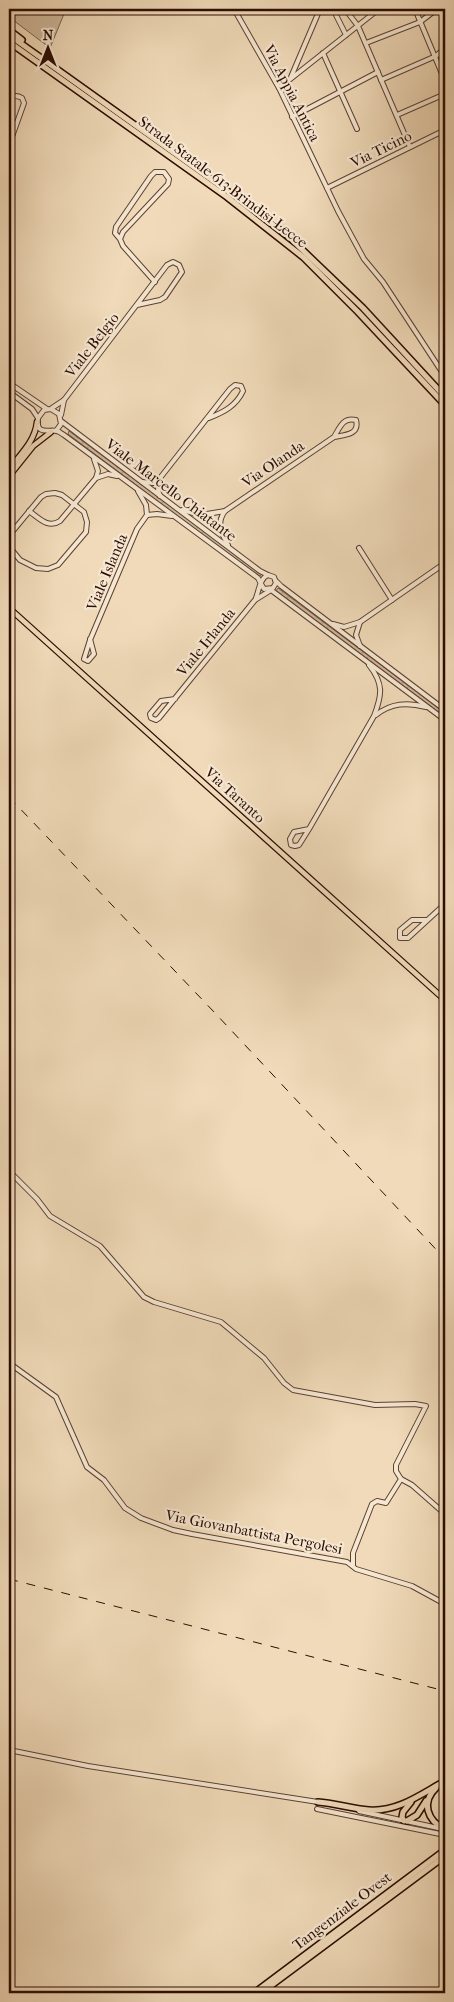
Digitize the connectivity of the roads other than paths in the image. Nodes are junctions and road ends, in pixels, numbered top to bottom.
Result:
1 (234, 9) edge
2 (320, 9) edge
3 (332, 9) edge
4 (345, 9) edge
5 (379, 9) edge
6 (415, 9) edge
7 (437, 9) edge
8 (420, 22) junction
9 (358, 26) junction
10 (9, 30) edge
11 (9, 35) edge
12 (346, 35) junction
13 (9, 42) edge
14 (366, 43) junction
15 (445, 48) edge
16 (34, 53) junction
17 (323, 53) junction
18 (436, 56) junction
19 (378, 72) junction
20 (290, 79) junction
21 (381, 80) junction
22 (445, 80) edge
23 (279, 88) junction
24 (340, 92) junction
25 (445, 94) edge
26 (9, 100) edge
27 (396, 115) junction
28 (292, 116) junction
29 (357, 128) dead end
30 (445, 130) edge
31 (9, 144) edge
32 (410, 147) junction
33 (327, 188) junction
34 (120, 239) junction
35 (155, 282) junction
36 (138, 305) junction
37 (445, 374) edge
38 (9, 383) edge
39 (9, 392) edge
40 (445, 397) edge
41 (64, 400) junction
42 (445, 405) edge
43 (49, 409) junction
44 (209, 418) junction
45 (61, 419) junction
46 (37, 420) junction
47 (54, 432) junction
48 (334, 437) junction
49 (92, 456) junction
50 (9, 473) edge
51 (121, 477) junction
52 (96, 478) junction
53 (160, 478) junction
54 (142, 482) junction
55 (136, 488) junction
56 (160, 496) junction
57 (74, 504) junction
58 (177, 509) junction
59 (29, 511) junction
60 (225, 511) junction
61 (147, 515) junction
62 (173, 516) junction
63 (231, 548) junction
64 (359, 548) dead end
65 (445, 563) edge
66 (445, 567) edge
67 (438, 568) junction
68 (268, 575) junction
69 (276, 580) junction
70 (261, 583) junction
71 (271, 590) junction
72 (255, 600) junction
73 (392, 600) junction
74 (9, 608) edge
75 (327, 621) junction
76 (360, 622) junction
77 (90, 639) junction
78 (361, 646) junction
79 (364, 660) junction
80 (175, 699) junction
81 (430, 708) junction
82 (444, 708) edge
83 (374, 716) junction
84 (445, 720) edge
85 (309, 829) junction
86 (445, 904) edge
87 (427, 920) junction
88 (445, 1000) edge
89 (9, 1172) edge
90 (9, 1363) edge
91 (401, 1479) junction
92 (445, 1514) edge
93 (353, 1566) junction
94 (445, 1604) edge
95 (9, 1750) edge
96 (444, 1781) edge
97 (429, 1797) junction
98 (413, 1800) junction
99 (318, 1806) junction
100 (406, 1821) junction
101 (445, 1829) edge
102 (445, 1835) edge
103 (445, 1850) edge
104 (445, 1856) edge
105 (367, 1911) junction
106 (348, 1925) junction
107 (254, 1993) edge
108 (261, 1993) edge

1 - 23 street, Via Appia Antica
2 - 20 street
3 - 12 street
4 - 9 street
5 - 9 street
6 - 8 street
7 - 8 street
8 - 14 street
8 - 18 street
9 - 12 street
9 - 14 street
10 - 16 highway
11 - 16 highway, Strada Statale 613 Brindisi-Lecce
12 - 17 street
13 - 42 highway, Strada Statale 613 Brindisi-Lecce
14 - 19 street
15 - 18 street
16 - 40 highway, Strada Statale 613 Brindisi-Lecce
17 - 20 street
17 - 24 street
18 - 21 street
18 - 22 street
19 - 21 street
19 - 24 street
20 - 23 street
21 - 27 street
23 - 28 street, Via Appia Antica
24 - 28 street
24 - 29 street
25 - 27 street
26 - 31 street
27 - 32 street
28 - 33 street, Via Appia Antica
30 - 32 street, Via Ticino
32 - 33 street, Via Ticino
33 - 37 street, Via Appia Antica
34 - 34 street
34 - 35 street
35 - 36 street, Viale Belgio
35 - 36 street, Viale Belgio
36 - 41 street, Viale Belgio
38 - 43 street, Viale Marcello Chiatante
39 - 46 street, Viale Marcello Chiatante
41 - 43 street, Viale Belgio
41 - 45 street, Viale Belgio
43 - 45 street, Viale Marcello Chiatante
43 - 46 street
44 - 44 street
44 - 53 street
45 - 47 street
45 - 54 street, Viale Marcello Chiatante
46 - 47 street, Viale Marcello Chiatante
46 - 50 main road
47 - 49 street, Viale Marcello Chiatante
47 - 50 main road
48 - 48 street, Via Olanda
48 - 60 street, Via Olanda
49 - 51 street, Viale Marcello Chiatante
49 - 52 street
51 - 52 street
51 - 55 street, Viale Marcello Chiatante
52 - 57 street
53 - 54 street
53 - 56 street
54 - 56 street, Viale Marcello Chiatante
55 - 61 street
55 - 62 street, Viale Marcello Chiatante
56 - 58 street, Viale Marcello Chiatante
57 - 59 street
57 - 59 street
57 - 59 street
58 - 60 street, Via Olanda
58 - 63 street, Viale Marcello Chiatante
60 - 63 street
61 - 62 street
61 - 77 street, Viale Islanda
62 - 70 street, Viale Marcello Chiatante
63 - 68 street, Viale Marcello Chiatante
64 - 73 street
65 - 67 street
66 - 67 street
67 - 73 street
68 - 69 street, Viale Marcello Chiatante
68 - 70 street
69 - 71 street
69 - 75 street, Viale Marcello Chiatante
70 - 71 street, Viale Marcello Chiatante
70 - 72 street, Viale Irlanda
71 - 72 street, Viale Irlanda
71 - 79 street, Viale Marcello Chiatante
72 - 80 street, Viale Irlanda
73 - 76 street
74 - 88 main road, Via Taranto
75 - 76 street
75 - 78 street, Viale Marcello Chiatante
76 - 78 street
77 - 77 street, Viale Islanda
78 - 82 street, Viale Marcello Chiatante
79 - 81 street, Viale Marcello Chiatante
79 - 83 street
80 - 80 street, Viale Irlanda
81 - 83 street
81 - 84 street, Viale Marcello Chiatante
83 - 85 street
85 - 85 street
86 - 87 street
87 - 87 street
89 - 91 street
90 - 93 street, Via Giovanbattista Pergolesi
91 - 92 street
91 - 93 street
93 - 94 street, Via Giovanbattista Pergolesi
95 - 99 street
96 - 97 highway
96 - 98 highway
97 - 100 highway
97 - 101 highway
98 - 99 highway
98 - 100 highway
99 - 100 street
99 - 102 street
100 - 101 street
103 - 105 highway, Tangenziale Ovest
104 - 105 highway, Tangenziale Ovest
105 - 106 highway, Tangenziale Ovest
106 - 107 highway, Tangenziale Ovest
106 - 108 highway, Tangenziale Ovest

